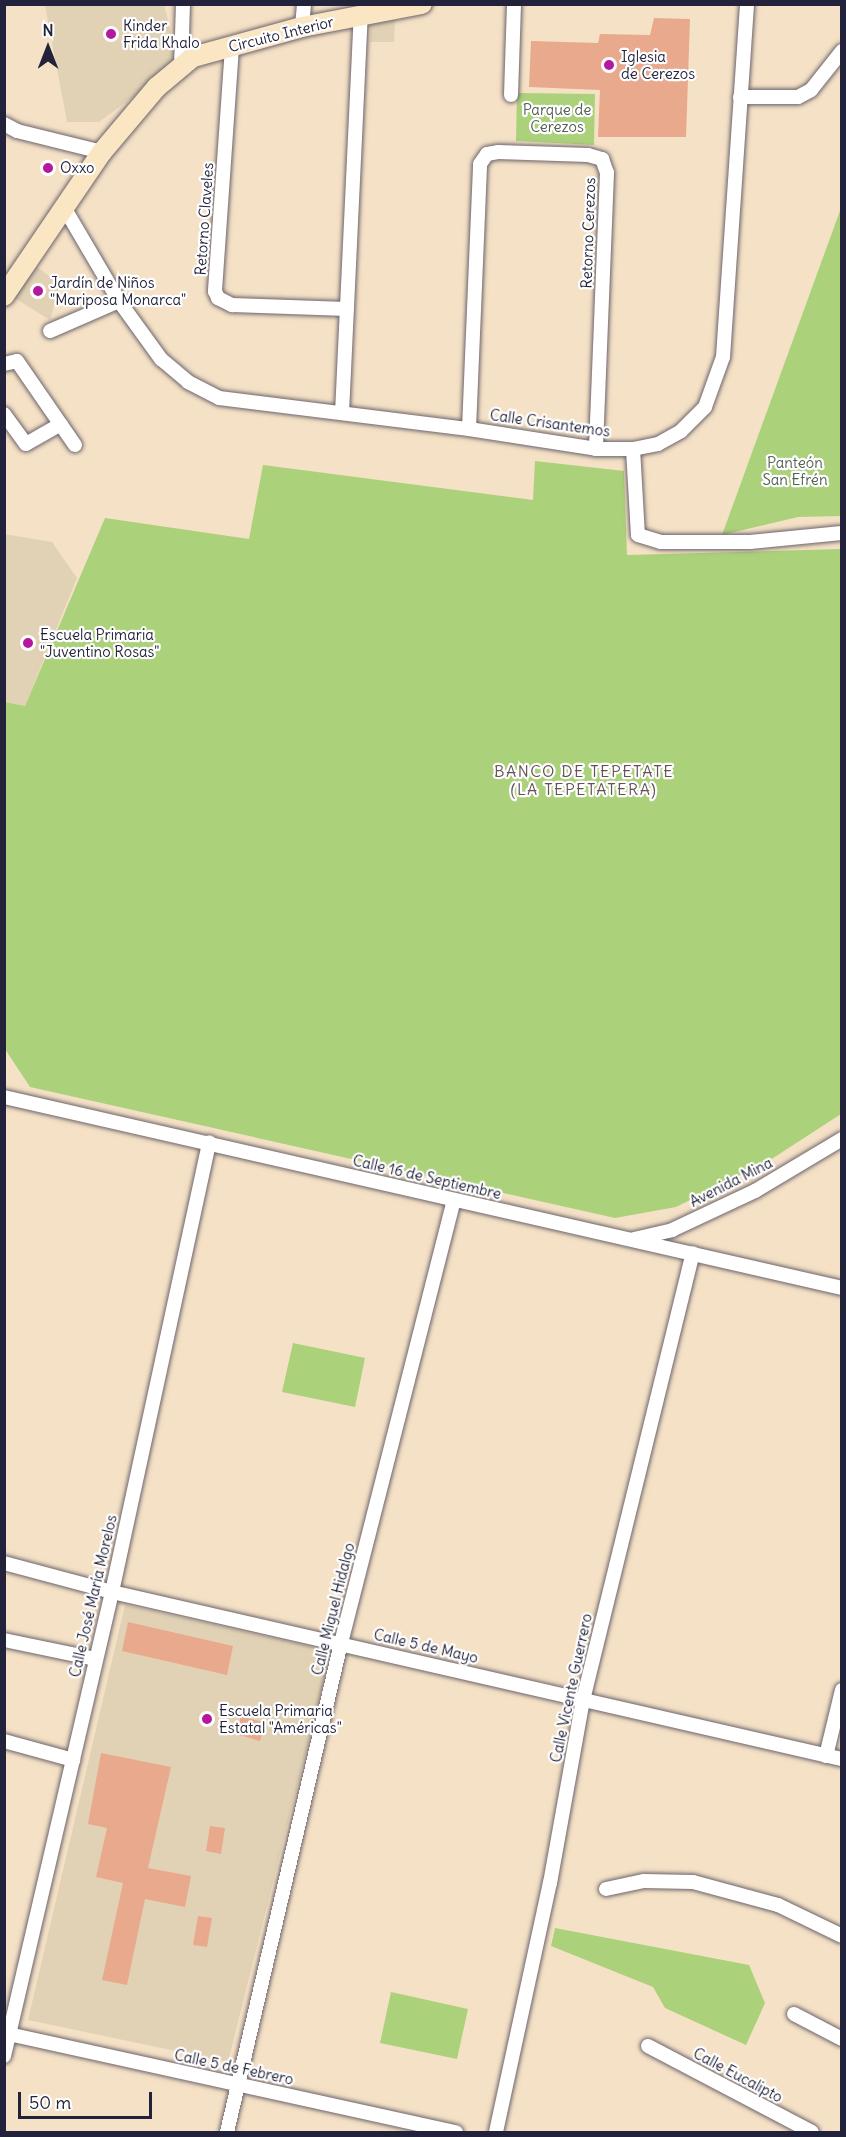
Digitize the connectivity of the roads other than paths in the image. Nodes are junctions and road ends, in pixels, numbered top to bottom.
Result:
1 (183, 4) edge
2 (304, 4) edge
3 (422, 4) edge
4 (513, 4) edge
5 (747, 4) edge
6 (361, 16) junction
7 (302, 27) junction
8 (232, 47) junction
9 (842, 51) edge
10 (181, 68) junction
11 (510, 94) dead end
12 (740, 97) junction
13 (4, 124) edge
14 (102, 152) junction
15 (65, 209) junction
16 (4, 296) edge
17 (119, 301) junction
18 (347, 309) junction
19 (50, 331) dead end
20 (4, 364) edge
21 (342, 413) junction
22 (4, 414) edge
23 (61, 424) junction
24 (469, 429) junction
25 (75, 445) dead end
26 (596, 449) junction
27 (633, 449) junction
28 (842, 533) edge
29 (4, 1097) edge
30 (842, 1139) edge
31 (209, 1142) junction
32 (454, 1201) junction
33 (629, 1240) junction
34 (693, 1253) junction
35 (842, 1288) edge
36 (4, 1563) edge
37 (112, 1592) junction
38 (4, 1640) edge
39 (341, 1643) junction
40 (96, 1659) junction
41 (842, 1690) edge
42 (583, 1700) junction
43 (4, 1741) edge
44 (826, 1756) junction
45 (842, 1759) edge
46 (73, 1760) junction
47 (606, 1889) dead end
48 (842, 1936) edge
49 (794, 2014) dead end
50 (7, 2033) edge
51 (842, 2039) edge
52 (648, 2046) dead end
53 (4, 2056) edge
54 (237, 2085) junction
55 (227, 2133) edge
56 (456, 2133) edge
57 (496, 2133) edge
58 (812, 2133) edge

1 - 10 street
2 - 7 street
3 - 6 main road, Circuito Interior
4 - 11 street
5 - 12 street, Calle Crisantemos
6 - 7 main road, Circuito Interior
6 - 18 street
7 - 8 main road, Circuito Interior
8 - 10 main road, Circuito Interior
8 - 18 street, Retorno Claveles
9 - 12 street
10 - 14 main road, Circuito Interior
12 - 27 street, Calle Crisantemos
13 - 14 street
14 - 15 main road, Circuito Interior
15 - 16 main road, Circuito Interior
15 - 17 street, Calle Crisantemos
17 - 19 street
17 - 21 street, Calle Crisantemos
18 - 21 street
20 - 23 street
21 - 24 street, Calle Crisantemos
22 - 23 street
23 - 25 street
24 - 26 street, Calle Crisantemos
24 - 26 street, Retorno Cerezos
26 - 27 street, Calle Crisantemos
27 - 28 street
29 - 31 street, Calle 16 de Septiembre
30 - 33 street, Avenida Mina
31 - 32 street, Calle 16 de Septiembre
31 - 37 street, Calle José María Morelos
32 - 33 street, Calle 16 de Septiembre
32 - 39 street, Calle Miguel Hidalgo
33 - 34 street, Calle 16 de Septiembre
34 - 35 street, Calle 16 de Septiembre
34 - 42 street, Calle Vicente Guerrero
36 - 37 street, Calle 5 de Mayo
37 - 39 street, Calle 5 de Mayo
37 - 40 street, Calle José María Morelos
38 - 40 street
39 - 42 street, Calle 5 de Mayo
39 - 54 street, Calle Miguel Hidalgo
40 - 46 street, Calle José María Morelos
41 - 44 street
42 - 44 street, Calle 5 de Mayo
42 - 57 street, Calle Vicente Guerrero
43 - 46 street
44 - 45 street, Calle 5 de Mayo
46 - 50 street, Calle José María Morelos
47 - 48 street
49 - 51 street
50 - 53 street, Calle José María Morelos
50 - 54 street, Calle 5 de Febrero
52 - 58 street, Calle Eucalipto
54 - 55 street, Calle Miguel Hidalgo
54 - 56 street, Calle 5 de Febrero

